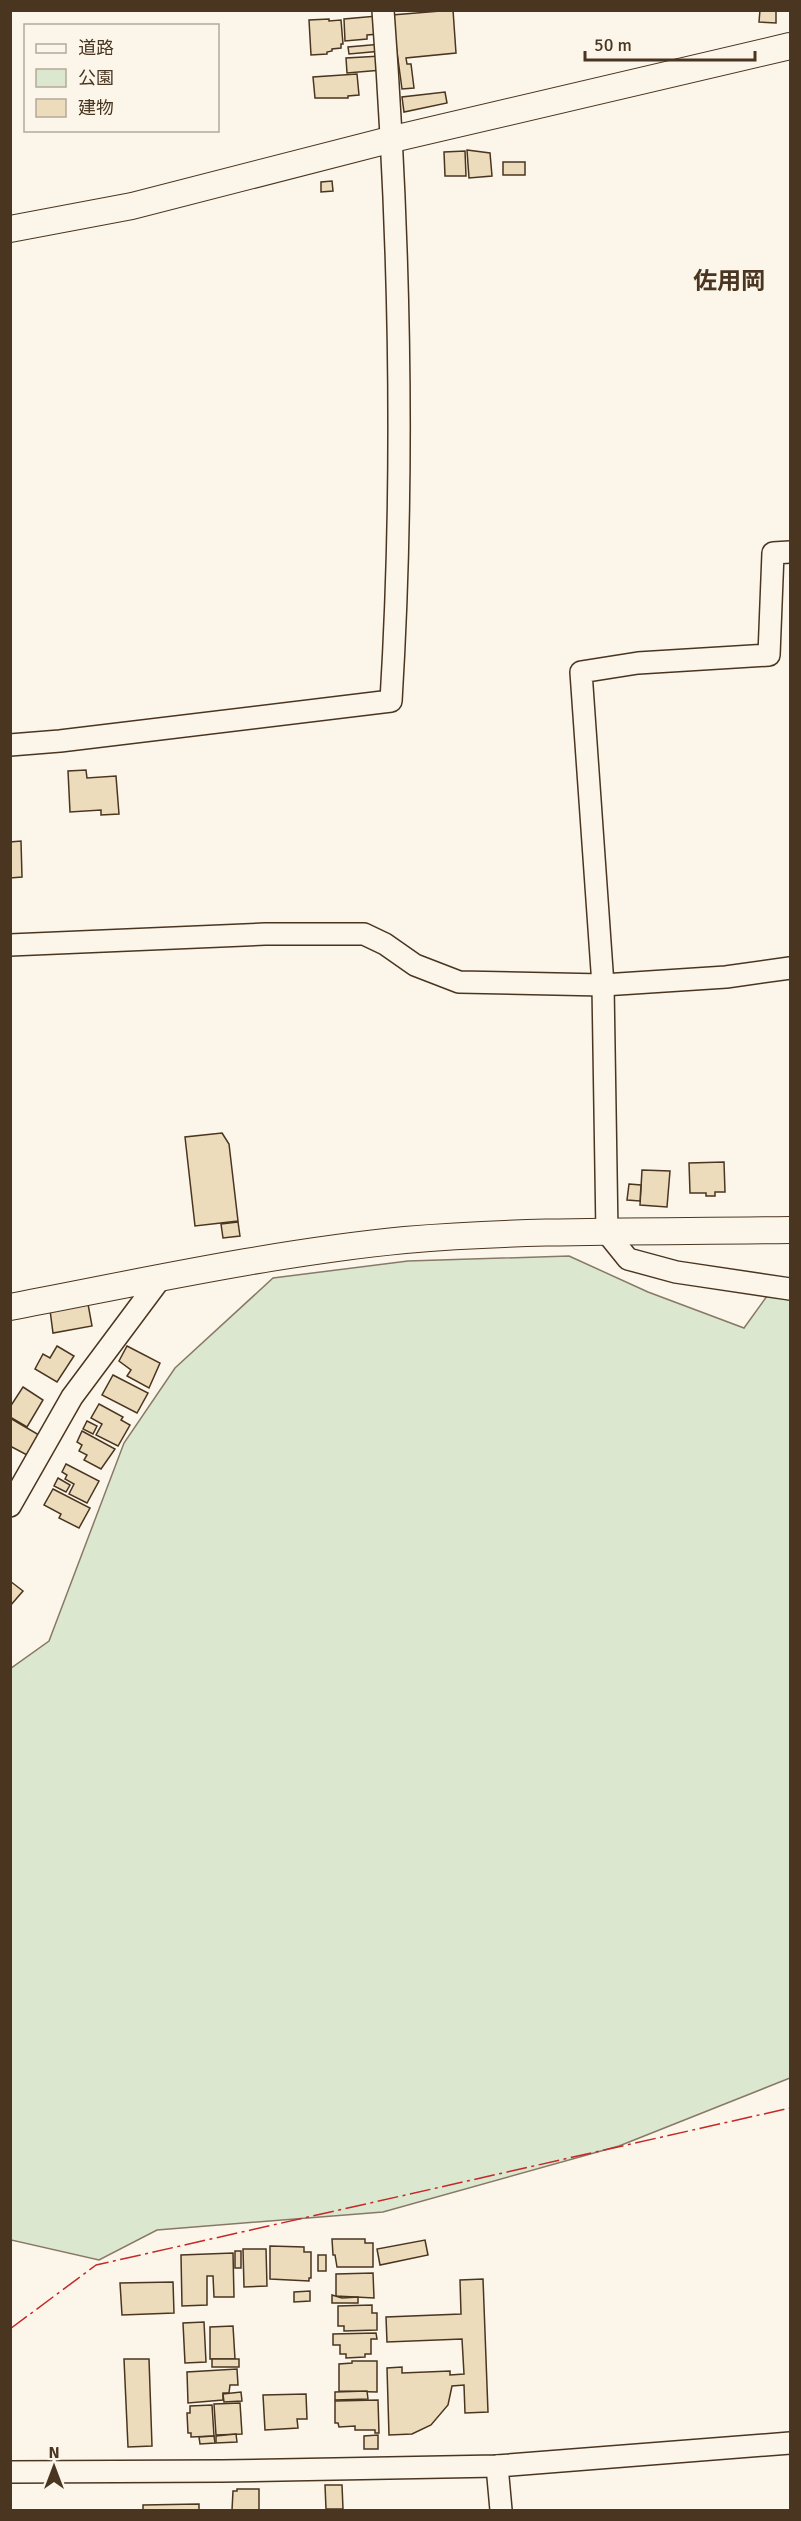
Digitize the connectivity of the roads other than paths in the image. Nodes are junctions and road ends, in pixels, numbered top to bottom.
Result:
1 (383, 10) edge
2 (790, 46) edge
3 (393, 139) junction
4 (10, 229) edge
5 (790, 552) edge
6 (10, 745) edge
7 (10, 945) edge
8 (790, 968) edge
9 (603, 985) junction
10 (790, 1230) edge
11 (607, 1233) junction
12 (160, 1279) junction
13 (790, 1289) edge
14 (10, 1307) edge
15 (10, 1506) edge
16 (790, 2443) edge
17 (497, 2466) junction
18 (10, 2472) edge
19 (501, 2511) edge

1 - 3 street
2 - 3 street
3 - 4 street
3 - 6 street
5 - 9 street
7 - 9 street
8 - 9 street
9 - 11 street
10 - 11 street
11 - 12 street
11 - 13 street
12 - 14 street
12 - 15 street
16 - 17 street
17 - 18 street
17 - 19 street

